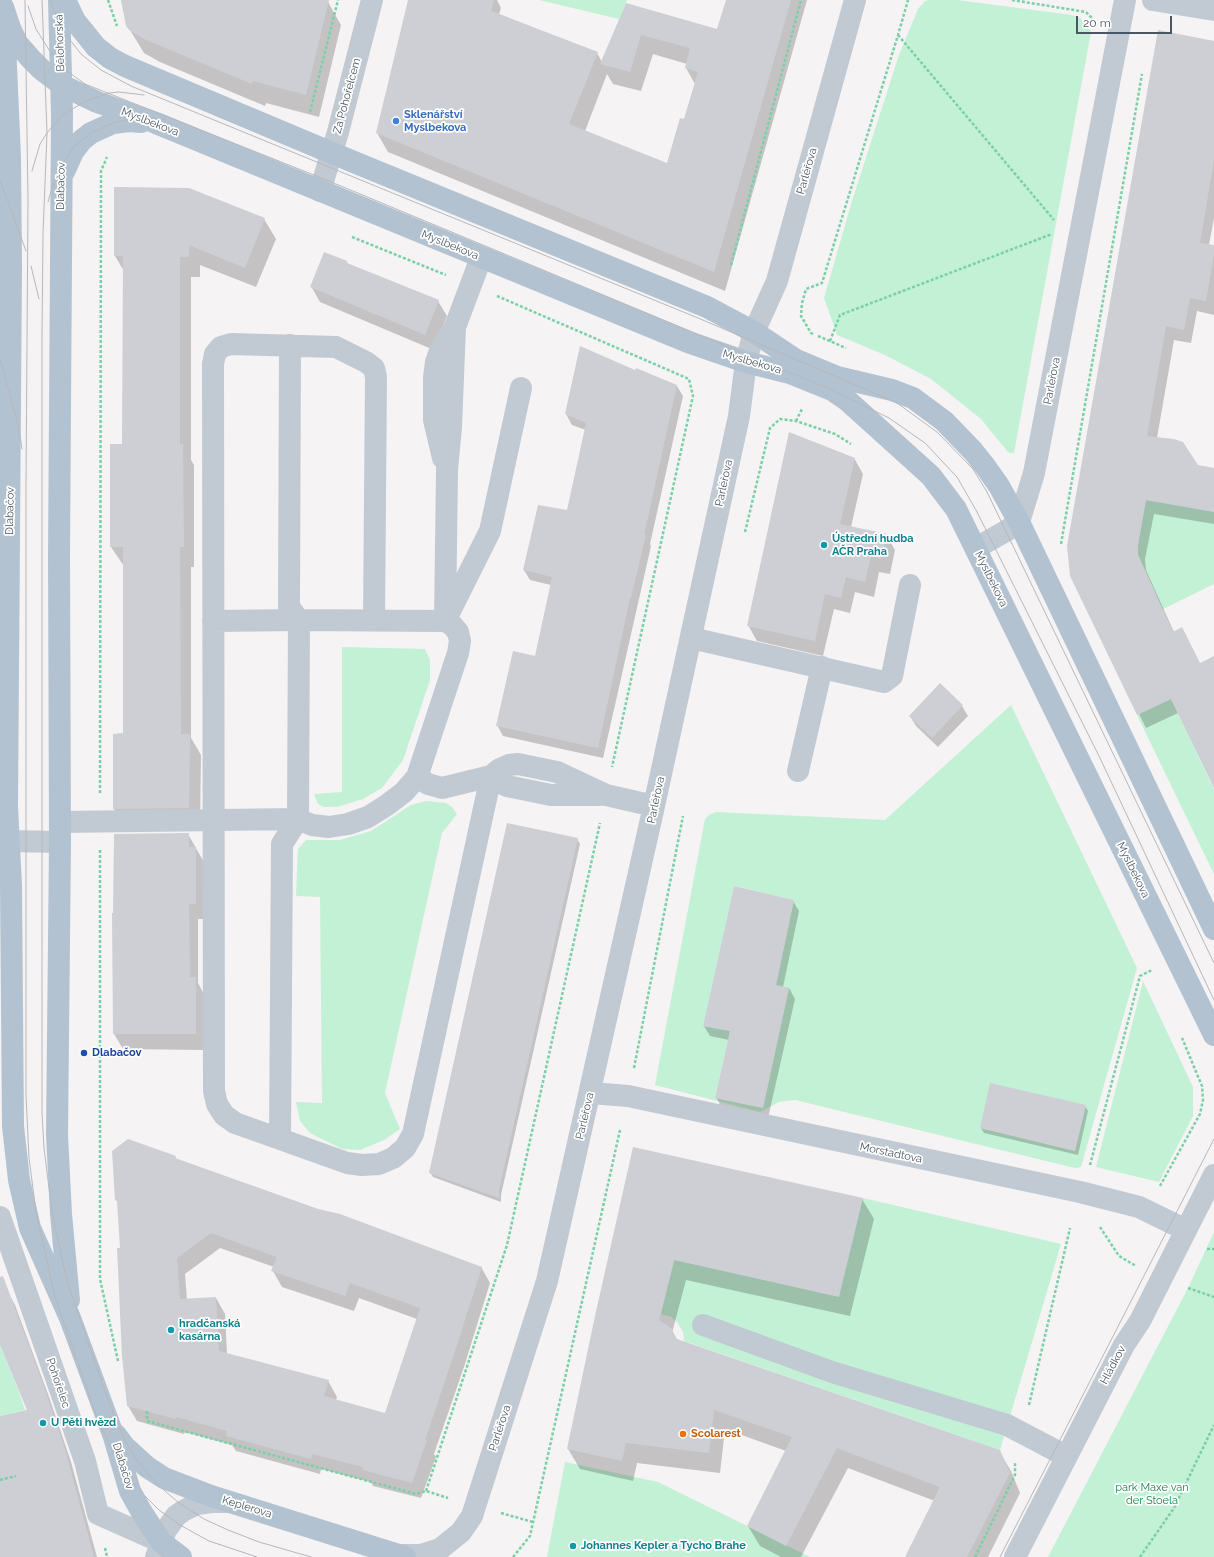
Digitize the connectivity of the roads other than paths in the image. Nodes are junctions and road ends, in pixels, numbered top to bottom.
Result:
1 (59, 0) edge
2 (65, 0) edge
3 (372, 0) edge
4 (855, 0) edge
5 (1125, 0) edge
6 (1153, 0) edge
7 (3, 4) edge
8 (1214, 10) edge
9 (62, 85) junction
10 (156, 123) junction
11 (332, 153) junction
12 (320, 191) junction
13 (61, 193) junction
14 (481, 258) junction
15 (754, 332) junction
16 (290, 345) junction
17 (746, 362) junction
18 (521, 388) dead end
19 (5, 465) edge
20 (1019, 522) junction
21 (976, 548) junction
22 (910, 586) dead end
23 (299, 620) junction
24 (374, 620) junction
25 (213, 621) junction
26 (445, 621) junction
27 (691, 638) junction
28 (822, 667) junction
29 (798, 771) dead end
30 (490, 776) junction
31 (417, 777) junction
32 (654, 806) junction
33 (213, 820) junction
34 (298, 820) junction
35 (60, 832) junction
36 (5, 842) edge
37 (1214, 929) edge
38 (1214, 1035) edge
39 (590, 1093) junction
40 (280, 1139) junction
41 (1214, 1175) edge
42 (0, 1217) edge
43 (1186, 1230) junction
44 (70, 1318) junction
45 (702, 1325) dead end
46 (108, 1424) junction
47 (1066, 1456) junction
48 (232, 1502) junction
49 (158, 1550) edge
50 (404, 1556) edge
51 (181, 1557) edge
52 (1015, 1557) edge

1 - 9 main road, Bělohorská
2 - 11 main road, Myslbekova
3 - 11 street, Za Pohořelcem
4 - 15 street, Parléřova
5 - 20 street, Parléřova
6 - 8 street
7 - 9 main road, Myslbekova
7 - 19 main road, Dlabačov
9 - 10 main road, Myslbekova
9 - 13 main road, Dlabačov
10 - 12 main road, Myslbekova
10 - 13 main road
11 - 12 street, Za Pohořelcem
11 - 15 main road, Myslbekova
12 - 14 main road, Myslbekova
13 - 35 main road, Dlabačov
14 - 17 main road, Myslbekova
14 - 26 street
15 - 17 street, Parléřova
15 - 20 main road, Myslbekova
16 - 23 street
16 - 24 street
16 - 25 street
17 - 21 main road, Myslbekova
17 - 27 street, Parléřova
18 - 26 street
19 - 36 main road, Dlabačov
20 - 21 street
20 - 37 main road, Myslbekova
21 - 38 main road, Myslbekova
22 - 28 street
23 - 24 street
23 - 25 street
23 - 34 street
24 - 26 street
25 - 33 street
26 - 31 street
27 - 28 street
27 - 32 street, Parléřova
28 - 29 street
30 - 31 street
30 - 32 street
30 - 40 street
31 - 34 street
32 - 39 street, Parléřova
33 - 34 street
33 - 35 street
33 - 40 street
34 - 40 street
35 - 36 street
35 - 44 main road, Dlabačov
36 - 44 main road, Dlabačov
39 - 43 street, Morstadtova
39 - 50 street, Parléřova
41 - 43 street, Hládkov
42 - 49 street, Pohořelec
43 - 47 street, Hládkov
44 - 46 main road, Dlabačov
45 - 47 street
46 - 48 main road, Keplerova
46 - 49 main road, Dlabačov
47 - 52 street, Hládkov
48 - 49 street
48 - 50 main road, Keplerova
49 - 51 main road

